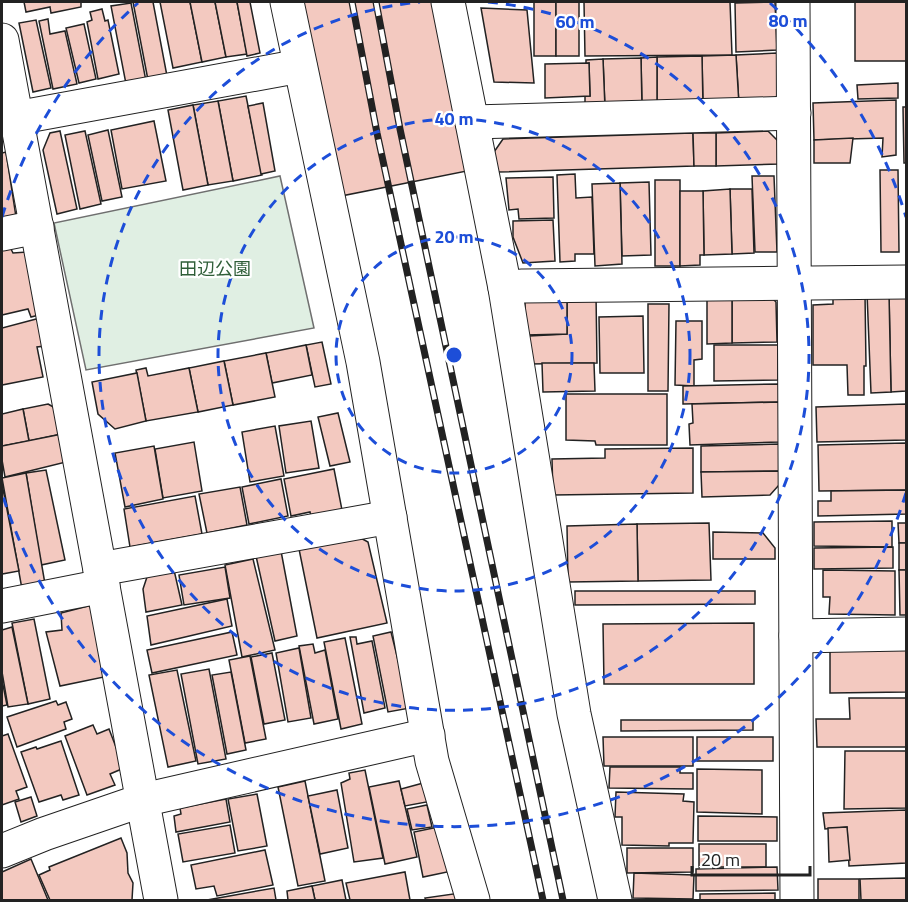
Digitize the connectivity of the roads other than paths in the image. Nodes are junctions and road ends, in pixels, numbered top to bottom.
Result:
1 (287, 2) edge
2 (448, 2) edge
3 (793, 2) edge
4 (2, 40) edge
5 (300, 66) junction
6 (4, 73) edge
7 (794, 113) junction
8 (16, 118) junction
9 (472, 122) junction
10 (37, 227) junction
11 (2, 234) edge
12 (795, 282) junction
13 (906, 282) edge
14 (505, 288) junction
15 (390, 517) junction
16 (101, 578) junction
17 (2, 606) edge
18 (906, 634) edge
19 (796, 636) junction
20 (428, 735) junction
21 (142, 800) junction
22 (2, 850) edge
23 (161, 900) edge
24 (473, 900) edge
25 (615, 900) edge
26 (797, 900) edge

1 - 5 street
2 - 9 street
3 - 7 street
4 - 6 street
5 - 8 street
5 - 15 street
6 - 8 street
7 - 9 street
7 - 12 street
8 - 10 street
9 - 14 street
10 - 11 street
10 - 16 street
12 - 13 street
12 - 14 street
12 - 19 street
14 - 25 street
15 - 16 street
15 - 20 street
16 - 17 street
16 - 21 street
18 - 19 street
19 - 26 street
20 - 21 street
20 - 24 street
21 - 22 street
21 - 23 street

